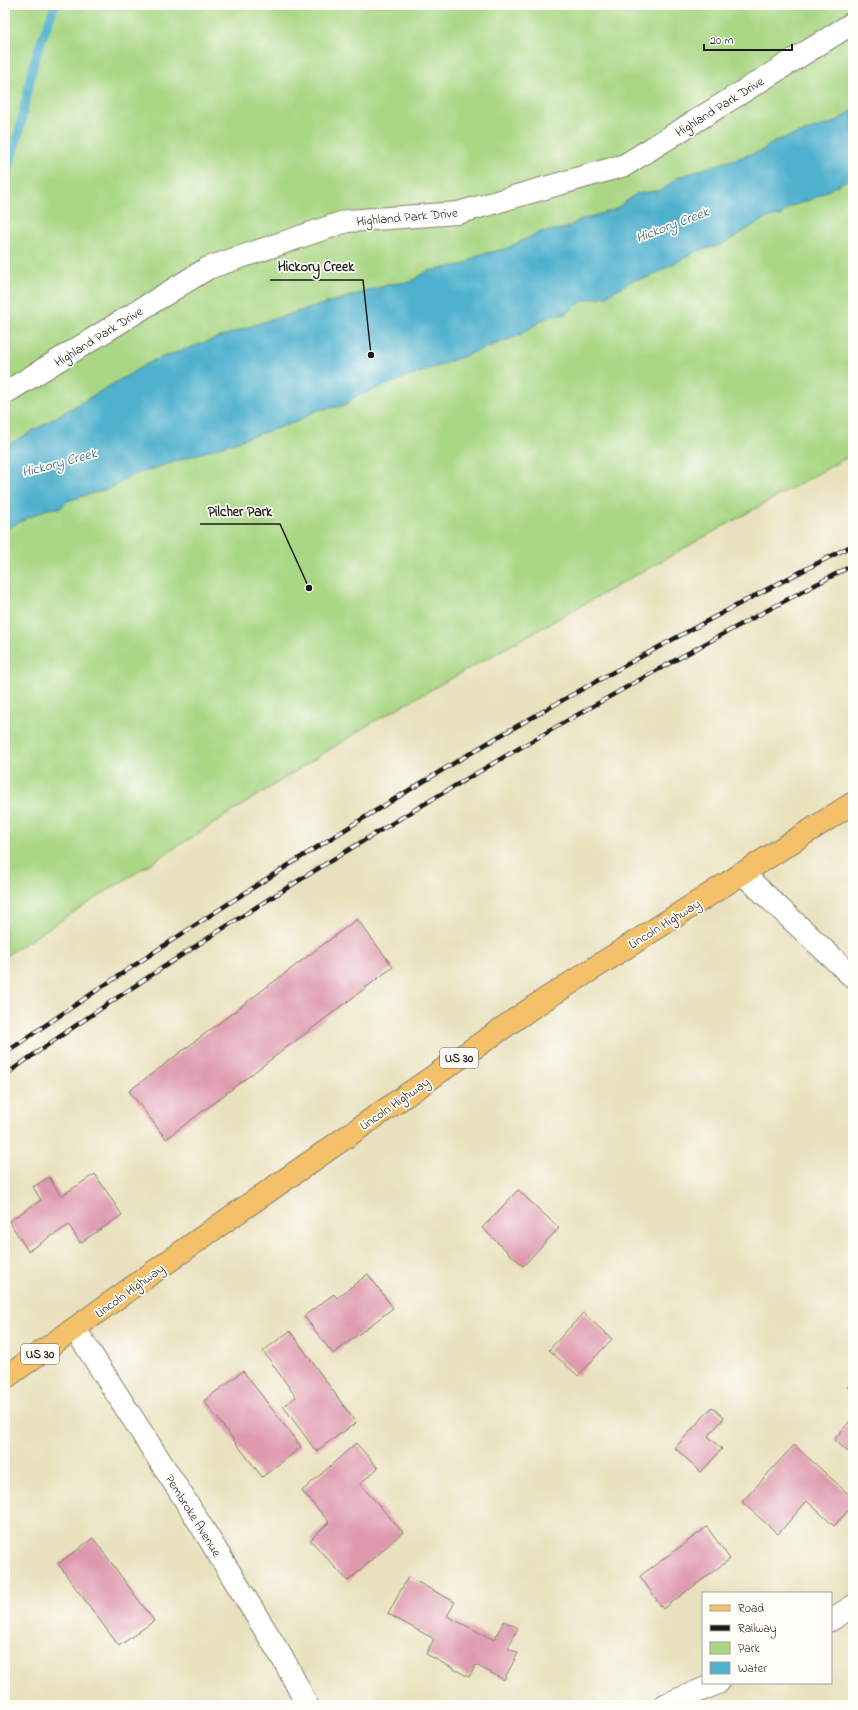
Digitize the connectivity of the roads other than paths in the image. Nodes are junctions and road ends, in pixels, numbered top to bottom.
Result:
1 (853, 23) edge
2 (5, 393) edge
3 (853, 803) edge
4 (742, 873) junction
5 (853, 977) edge
6 (75, 1329) junction
7 (5, 1378) edge
8 (853, 1606) edge
9 (832, 1619) edge
10 (716, 1684) edge
11 (306, 1705) edge
12 (665, 1705) edge

1 - 2 street, Highland Park Drive
3 - 4 main road, Lincoln Highway / US 30
4 - 5 street
4 - 6 main road, Lincoln Highway / US 30
6 - 7 main road, Lincoln Highway / US 30
6 - 11 street, Pembroke Avenue
8 - 9 street
10 - 12 street

